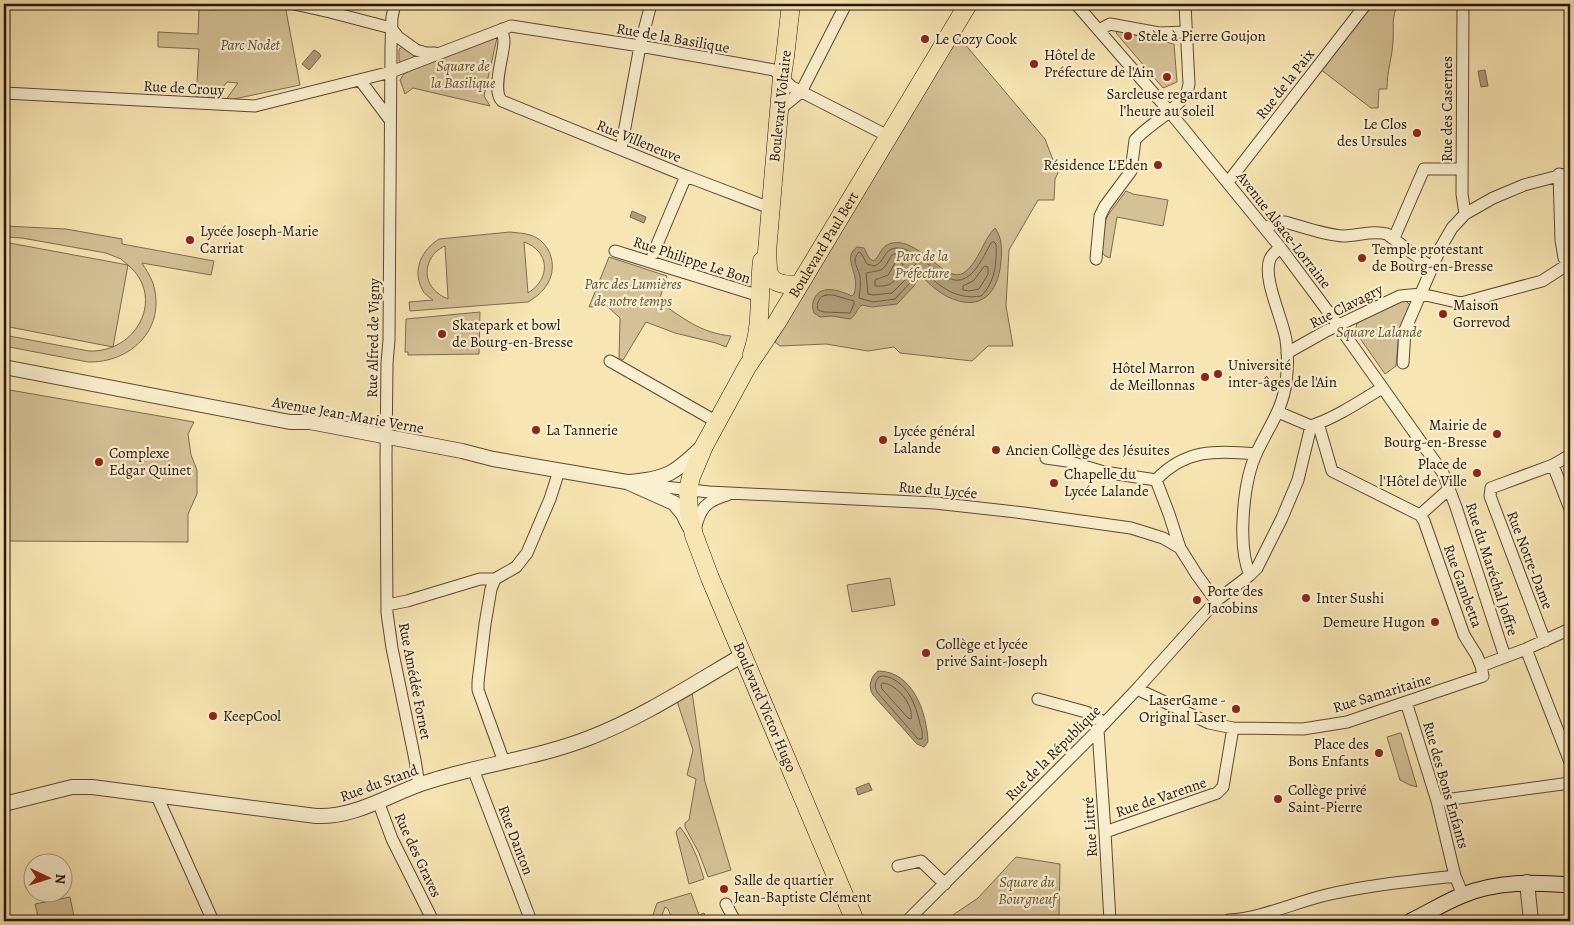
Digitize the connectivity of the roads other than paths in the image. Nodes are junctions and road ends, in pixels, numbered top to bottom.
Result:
1 (294, 4) edge
2 (652, 4) edge
3 (791, 4) edge
4 (846, 4) edge
5 (968, 4) edge
6 (1076, 4) edge
7 (1185, 4) edge
8 (1366, 4) edge
9 (1463, 4) edge
10 (394, 7) edge
11 (331, 8) edge
12 (391, 28) junction
13 (502, 29) junction
14 (1099, 30) junction
15 (1186, 32) junction
16 (640, 46) junction
17 (439, 53) junction
18 (391, 72) junction
19 (782, 76) junction
20 (360, 80) junction
21 (4, 92) edge
22 (801, 92) junction
23 (779, 110) junction
24 (1169, 111) junction
25 (390, 120) junction
26 (888, 136) junction
27 (621, 149) junction
28 (1462, 169) junction
29 (1565, 174) edge
30 (686, 176) junction
31 (1228, 182) junction
32 (770, 208) junction
33 (1465, 214) junction
34 (1265, 228) junction
35 (1394, 238) junction
36 (1280, 247) junction
37 (615, 251) dead end
38 (653, 254) dead end
39 (1096, 259) dead end
40 (1570, 263) edge
41 (1432, 268) junction
42 (799, 285) junction
43 (1421, 294) junction
44 (760, 296) junction
45 (1338, 325) junction
46 (1287, 354) junction
47 (610, 361) dead end
48 (1403, 363) dead end
49 (4, 367) edge
50 (747, 367) junction
51 (1382, 388) junction
52 (1278, 412) junction
53 (717, 422) junction
54 (1314, 424) junction
55 (387, 437) junction
56 (704, 446) junction
57 (1256, 454) junction
58 (1570, 455) edge
59 (1046, 458) dead end
60 (1553, 464) junction
61 (560, 471) junction
62 (1156, 480) junction
63 (626, 482) junction
64 (1449, 489) junction
65 (688, 490) junction
66 (731, 494) junction
67 (1570, 509) edge
68 (1420, 515) junction
69 (694, 535) junction
70 (1180, 548) junction
71 (1250, 575) junction
72 (495, 579) junction
73 (1216, 601) junction
74 (387, 605) junction
75 (1570, 629) edge
76 (1545, 641) junction
77 (1526, 649) junction
78 (743, 655) junction
79 (1505, 657) junction
80 (1482, 666) junction
81 (1137, 689) junction
82 (1038, 698) dead end
83 (1406, 702) junction
84 (1102, 726) junction
85 (1233, 728) junction
86 (504, 762) junction
87 (1570, 762) edge
88 (473, 769) junction
89 (1570, 783) edge
90 (418, 785) junction
91 (156, 794) junction
92 (378, 801) junction
93 (1437, 801) junction
94 (4, 804) edge
95 (1105, 832) junction
96 (898, 866) dead end
97 (1455, 876) junction
98 (1527, 882) junction
99 (945, 884) junction
100 (1570, 885) edge
101 (1463, 895) junction
102 (726, 904) dead end
103 (1229, 920) edge
104 (213, 921) edge
105 (433, 921) edge
106 (531, 921) edge
107 (735, 921) edge
108 (855, 921) edge
109 (906, 921) edge
110 (1110, 921) edge
111 (1411, 921) edge
112 (1531, 921) edge

1 - 11 street
2 - 16 street
3 - 19 main road, Boulevard Voltaire
4 - 22 street
5 - 26 main road, Boulevard Paul Bert
6 - 14 street, Avenue Alsace-Lorraine
7 - 15 street
8 - 31 street, Rue de la Paix
9 - 28 street, Rue des Casernes
10 - 12 street, Rue Alfred de Vigny
11 - 12 street
12 - 17 street
12 - 18 street, Rue Alfred de Vigny
13 - 16 street, Rue de la Basilique
13 - 17 street, Rue de la Basilique
13 - 27 street, Rue Villeneuve
14 - 15 street
14 - 24 street, Avenue Alsace-Lorraine
15 - 24 street
16 - 19 street, Rue de la Basilique
16 - 27 street
17 - 18 street, Rue de la Basilique
18 - 20 street, Rue de Crouy
18 - 25 street, Rue Alfred de Vigny
19 - 22 street, Rue de la Basilique
19 - 23 main road, Boulevard Voltaire
20 - 21 street, Rue de Crouy
20 - 25 street
22 - 23 street
22 - 26 street, Rue de la Basilique
23 - 32 main road, Boulevard Voltaire
24 - 31 street, Avenue Alsace-Lorraine
24 - 39 street
25 - 55 street, Rue Alfred de Vigny
26 - 42 main road, Boulevard Paul Bert
27 - 30 street, Rue Villeneuve
28 - 33 street, Rue des Casernes
28 - 35 street
29 - 33 street
29 - 40 street
30 - 32 street, Rue Villeneuve
30 - 38 street
31 - 34 street, Avenue Alsace-Lorraine
32 - 42 main road, Boulevard Voltaire
32 - 44 main road, Boulevard Voltaire
33 - 41 street
34 - 35 street
34 - 36 street, Avenue Alsace-Lorraine
35 - 41 street
36 - 45 street, Avenue Alsace-Lorraine
36 - 46 street
37 - 44 street, Rue Philippe Le Bon
40 - 43 street
41 - 43 street
42 - 50 main road, Boulevard Paul Bert
43 - 45 street, Rue Clavagry
43 - 48 street
44 - 50 main road, Boulevard Voltaire
45 - 46 street, Rue Clavagry
45 - 51 street, Avenue Alsace-Lorraine
46 - 52 street
47 - 53 street
49 - 55 street, Avenue Jean-Marie Verne
50 - 53 main road, Boulevard Paul Bert
51 - 54 street
51 - 64 street, Avenue Alsace-Lorraine
52 - 54 street
52 - 57 street
53 - 56 main road, Boulevard Paul Bert
54 - 68 street
54 - 71 street, Rue de la République
55 - 61 street, Avenue Jean-Marie Verne
55 - 74 street, Rue Alfred de Vigny
56 - 63 street
56 - 65 main road, Boulevard Paul Bert
57 - 62 street
57 - 71 street
58 - 60 street
59 - 62 street
60 - 67 street
60 - 76 street, Rue Notre-Dame
61 - 63 street, Avenue Jean-Marie Verne
61 - 72 street
62 - 70 street
63 - 65 street, Avenue Jean-Marie Verne
63 - 69 street
64 - 68 street
64 - 79 street, Rue du Maréchal Joffre
65 - 66 street, Rue du Lycée
65 - 69 main road, Boulevard Victor Hugo
66 - 69 street
66 - 70 street, Rue du Lycée
68 - 80 street, Rue Gambetta
69 - 78 main road, Boulevard Victor Hugo
70 - 73 street
71 - 73 street, Rue de la République
72 - 74 street, Rue Amédée Fornet
72 - 86 street
73 - 81 street, Rue de la République
74 - 90 street, Rue Amédée Fornet
75 - 76 street
76 - 77 street
77 - 79 street
77 - 87 street
78 - 86 street, Rue du Stand
78 - 108 main road, Boulevard Victor Hugo
79 - 80 street
80 - 83 street, Rue Samaritaine
81 - 84 street, Rue de la République
81 - 85 street, Rue Samaritaine
82 - 84 street
83 - 85 street, Rue Samaritaine
83 - 93 street, Rue des Bons Enfants
84 - 95 street, Rue Littré
84 - 99 street, Rue de la République
85 - 95 street, Rue de Varenne
86 - 88 street, Rue du Stand
88 - 90 street, Rue du Stand
88 - 106 street, Rue Danton
89 - 93 street
90 - 92 street, Rue du Stand
91 - 92 street, Rue du Stand
91 - 94 street, Rue du Stand
91 - 104 street
92 - 105 street, Rue des Graves
93 - 97 street, Rue des Bons Enfants
95 - 110 street, Rue Littré
96 - 99 street
97 - 101 street, Rue des Bons Enfants
97 - 103 street
98 - 100 main road
98 - 101 main road
98 - 112 street
99 - 109 street, Rue de la République
101 - 111 main road
102 - 107 street

